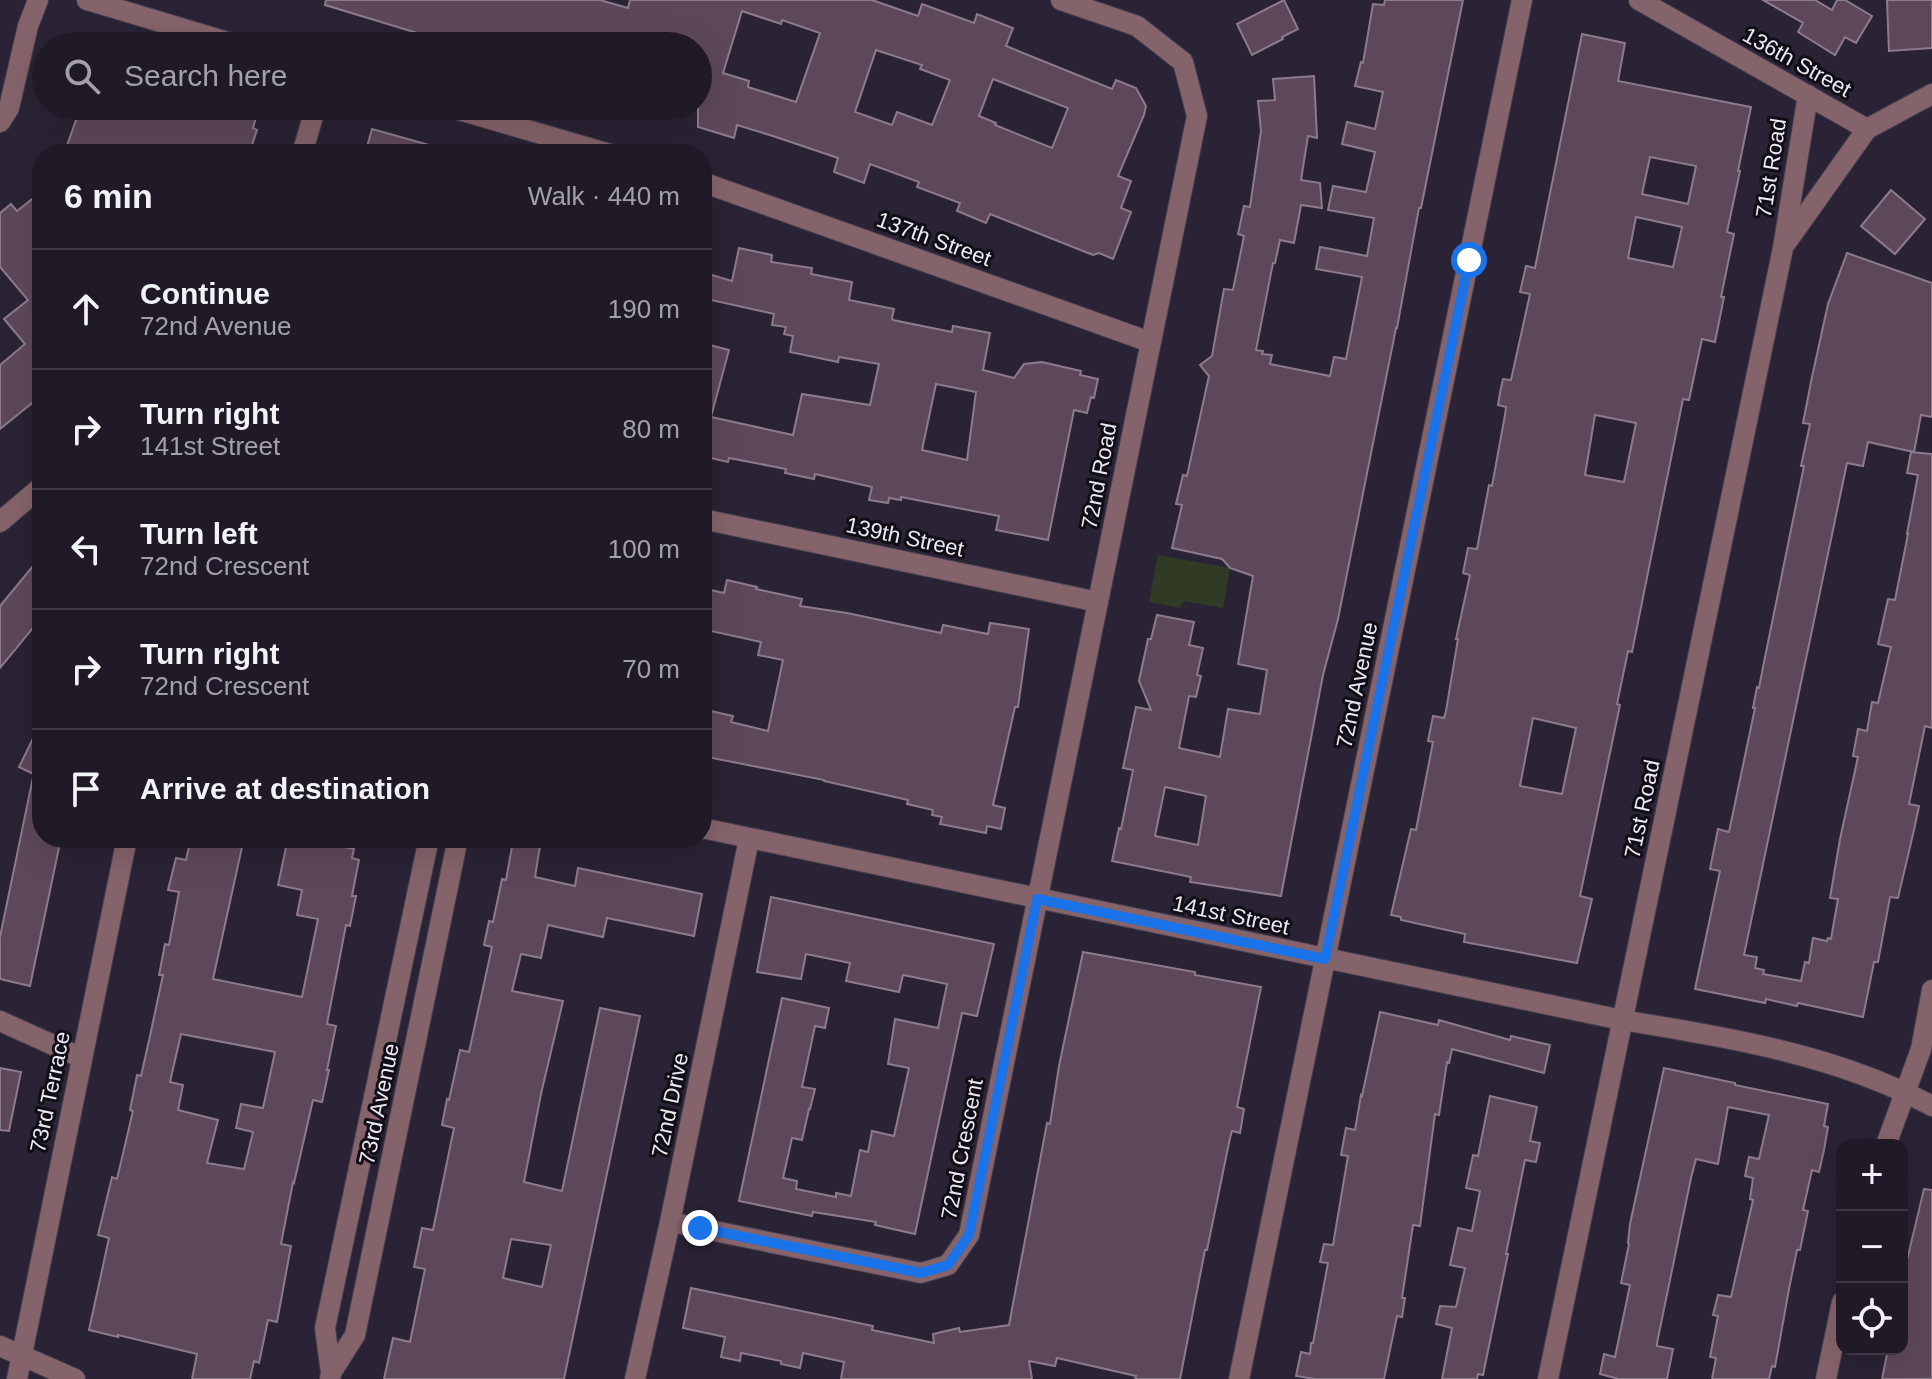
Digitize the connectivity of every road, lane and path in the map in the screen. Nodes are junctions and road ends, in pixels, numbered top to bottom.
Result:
1 (38, 0) edge
2 (87, 0) edge
3 (1061, 0) edge
4 (1522, 0) edge
5 (1639, 0) edge
6 (194, 32) edge
7 (1932, 94) edge
8 (1808, 95) junction
9 (312, 120) edge
10 (493, 120) edge
11 (0, 122) edge
12 (1867, 129) junction
13 (305, 144) edge
14 (574, 144) edge
15 (712, 186) edge
16 (1783, 248) junction
17 (1150, 342) junction
18 (32, 495) edge
19 (712, 521) edge
20 (0, 522) edge
21 (1098, 602) junction
22 (712, 830) edge
23 (749, 839) junction
24 (125, 848) edge
25 (427, 848) edge
26 (456, 848) edge
27 (1037, 899) junction
28 (1325, 959) junction
29 (1932, 990) edge
30 (1622, 1020) junction
31 (0, 1021) edge
32 (82, 1058) junction
33 (1906, 1092) junction
34 (1932, 1106) edge
35 (1888, 1139) edge
36 (670, 1222) junction
37 (1836, 1331) edge
38 (0, 1346) edge
39 (21, 1355) junction
40 (330, 1376) edge
41 (17, 1379) edge
42 (75, 1379) edge
43 (635, 1379) edge
44 (1239, 1379) edge
45 (1548, 1379) edge
46 (1826, 1379) edge

1 - 11 street
2 - 6 street
3 - 17 street, 72nd Road
4 - 28 street, 72nd Avenue
5 - 8 street, 136th Street
7 - 12 street
8 - 12 street, 136th Street
8 - 16 street, 71st Road
9 - 13 street
10 - 14 street
12 - 16 street, 71st Road
15 - 17 street, 137th Street
16 - 30 street, 71st Road
17 - 21 street, 72nd Road
18 - 20 street
19 - 21 street, 139th Street
21 - 27 street, 72nd Road
22 - 23 street, 141st Street
23 - 27 street, 141st Street
23 - 36 street, 72nd Drive
24 - 32 street, 73rd Terrace
25 - 40 street, 73rd Avenue
26 - 40 street, 73rd Avenue
27 - 28 street, 141st Street
27 - 36 street, 72nd Crescent
28 - 30 street, 141st Street
28 - 44 street, 72nd Avenue
29 - 33 street
30 - 33 street, 141st Street
30 - 45 street, 71st Road
31 - 32 street
32 - 39 street, 73rd Terrace
33 - 34 street, 141st Street
33 - 35 street
36 - 43 street, 72nd Drive
37 - 46 street
38 - 39 street
39 - 41 street, 73rd Terrace
39 - 42 street

